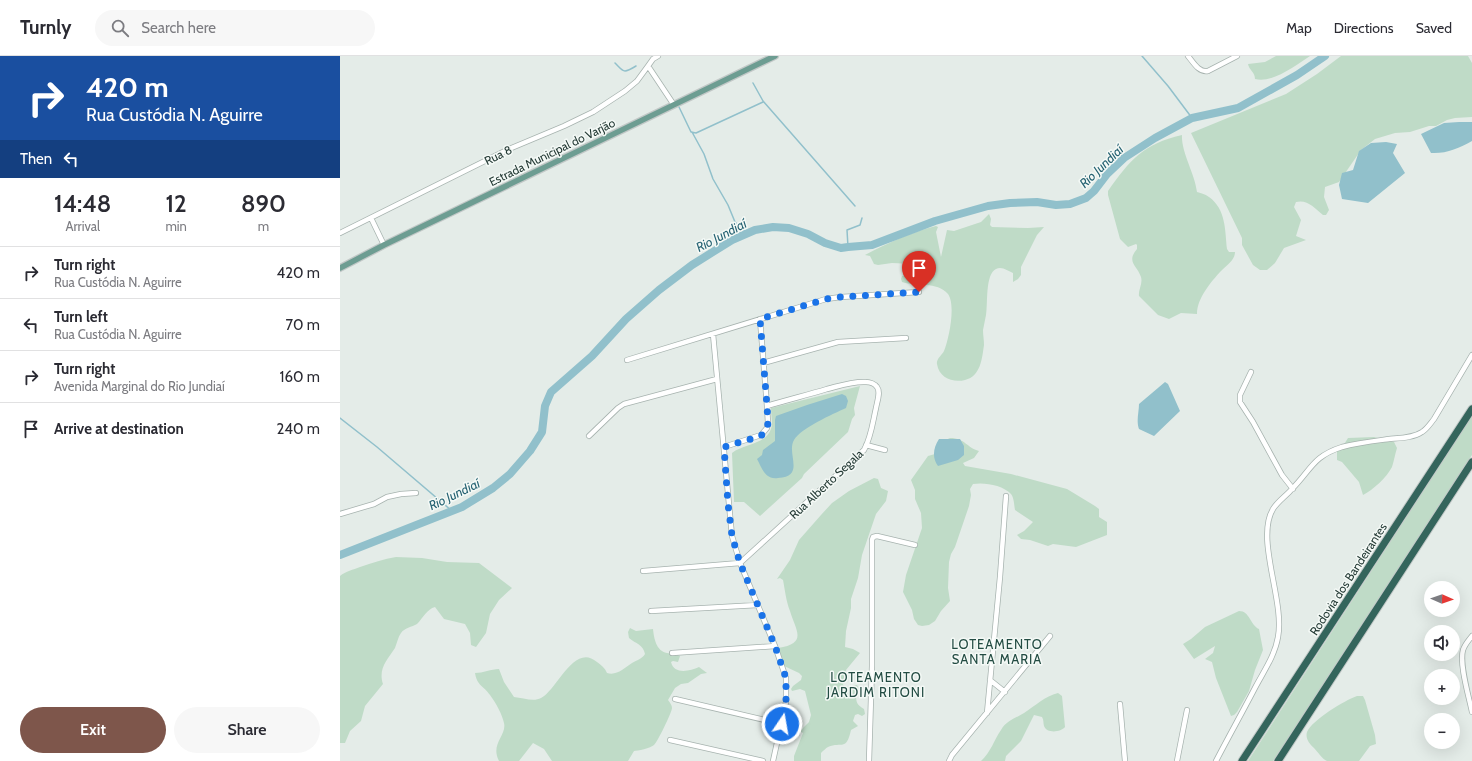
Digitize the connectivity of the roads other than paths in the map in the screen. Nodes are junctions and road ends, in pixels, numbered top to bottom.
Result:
1 (658, 56) edge
2 (775, 56) edge
3 (1188, 56) edge
4 (1236, 56) edge
5 (648, 66) junction
6 (674, 105) junction
7 (371, 218) junction
8 (340, 233) edge
9 (384, 245) junction
10 (340, 268) edge
11 (919, 292) dead end
12 (760, 319) junction
13 (713, 334) junction
14 (906, 338) dead end
15 (1472, 355) edge
16 (627, 360) dead end
17 (763, 363) junction
18 (1251, 372) dead end
19 (717, 379) junction
20 (767, 406) junction
21 (1472, 409) edge
22 (589, 436) dead end
23 (866, 446) junction
24 (724, 447) junction
25 (885, 450) dead end
26 (1472, 462) edge
27 (1293, 489) junction
28 (416, 493) dead end
29 (1006, 496) dead end
30 (340, 514) edge
31 (916, 545) dead end
32 (740, 563) junction
33 (644, 571) dead end
34 (758, 605) junction
35 (651, 611) dead end
36 (1050, 636) dead end
37 (1472, 636) edge
38 (775, 646) junction
39 (672, 653) dead end
40 (990, 680) junction
41 (1005, 692) junction
42 (675, 699) dead end
43 (1120, 704) dead end
44 (1187, 710) dead end
45 (1472, 712) edge
46 (987, 713) junction
47 (782, 724) junction
48 (670, 740) dead end
49 (763, 761) edge
50 (774, 761) edge
51 (869, 761) edge
52 (949, 761) edge
53 (1124, 761) edge
54 (1177, 761) edge
55 (1216, 761) edge
56 (1242, 761) edge
57 (1278, 761) edge

1 - 5 street, Rua 8
2 - 6 main road, Estrada Municipal do Varjão
3 - 4 street
5 - 6 street
5 - 7 street, Rua 8
6 - 9 main road, Estrada Municipal do Varjão
7 - 8 street, Rua 8
7 - 9 street
9 - 10 main road, Estrada Municipal do Varjão
11 - 12 street
12 - 13 street
12 - 17 street
13 - 16 street
13 - 19 street
14 - 17 street
15 - 27 street
17 - 20 street
18 - 27 street
19 - 22 street
19 - 24 street
20 - 23 street, Rua Alberto Segala
20 - 24 street
21 - 56 highway, Rodovia dos Bandeirantes
23 - 25 street
23 - 32 street, Rua Alberto Segala
24 - 32 street
26 - 57 highway
27 - 55 street
28 - 30 street
29 - 40 street
31 - 51 street
32 - 33 street
32 - 34 street
34 - 35 street
34 - 38 street
36 - 41 street
37 - 45 street
38 - 39 street
38 - 47 street
40 - 41 street
40 - 46 street
41 - 46 street
42 - 47 street
43 - 53 street
44 - 54 street
46 - 52 street
47 - 50 street
48 - 49 street

